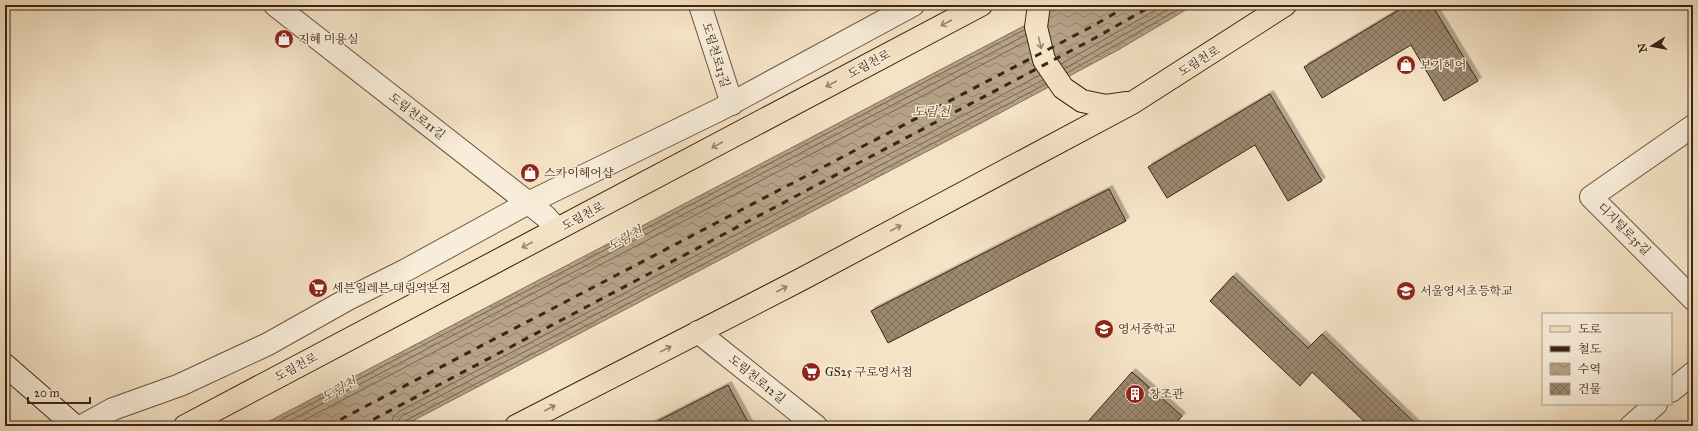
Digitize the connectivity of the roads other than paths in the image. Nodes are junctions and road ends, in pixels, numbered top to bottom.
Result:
1 (275, 5) edge
2 (700, 5) edge
3 (913, 5) edge
4 (981, 5) edge
5 (1039, 5) edge
6 (1286, 5) edge
7 (1132, 102) junction
8 (732, 104) junction
9 (1693, 126) edge
10 (528, 203) junction
11 (557, 229) junction
12 (1693, 299) edge
13 (698, 332) junction
14 (5, 365) edge
15 (1693, 372) edge
16 (1672, 390) edge
17 (1655, 405) edge
18 (75, 426) edge
19 (82, 426) edge
20 (185, 426) edge
21 (516, 426) edge
22 (816, 426) edge
23 (1631, 426) edge

1 - 10 street, 도림천로11길
2 - 8 street, 도림천로13길
3 - 8 street
4 -> 11 main road, 도림천로
5 -> 7 main road
6 - 7 main road, 도림천로
13 -> 7 main road, 도림천로
8 - 10 street
9 - 12 street, 디지털로35길
10 - 11 street, 도림천로11길
10 - 19 street
11 -> 20 main road, 도림천로
21 -> 13 main road, 도림천로
13 - 22 street, 도림천로12길
14 - 18 street
15 - 16 street
17 - 23 street

